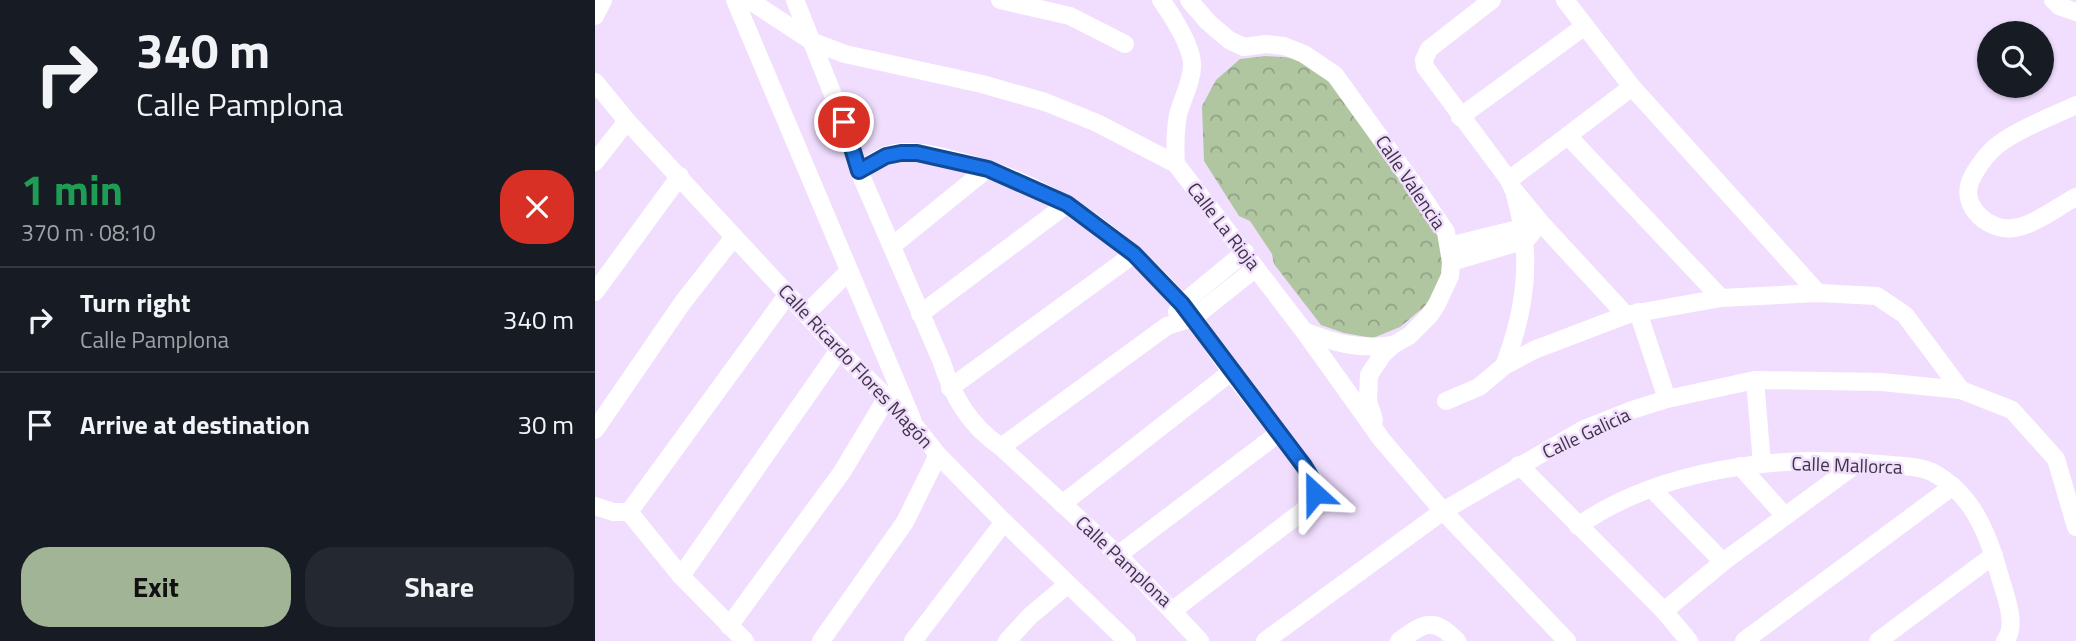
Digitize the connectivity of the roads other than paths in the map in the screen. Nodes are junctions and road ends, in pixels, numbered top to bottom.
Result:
1 (603, 0) edge
2 (736, 0) edge
3 (749, 0) edge
4 (795, 0) edge
5 (1000, 0) edge
6 (1058, 0) edge
7 (1189, 0) edge
8 (1492, 0) edge
9 (1565, 0) edge
10 (2053, 0) edge
11 (1166, 2) edge
12 (2076, 12) edge
13 (595, 16) edge
14 (1070, 16) junction
15 (1585, 26) junction
16 (813, 42) junction
17 (1125, 44) dead end
18 (595, 82) edge
19 (1632, 87) junction
20 (2076, 106) edge
21 (1460, 117) junction
22 (627, 121) junction
23 (1568, 136) junction
24 (595, 162) edge
25 (1176, 164) junction
26 (988, 169) junction
27 (859, 171) junction
28 (680, 176) junction
29 (1511, 184) junction
30 (2076, 197) edge
31 (1067, 204) junction
32 (1541, 223) junction
33 (1525, 234) junction
34 (734, 237) junction
35 (892, 246) junction
36 (1245, 252) junction
37 (1134, 254) junction
38 (1450, 254) junction
39 (1256, 268) junction
40 (849, 271) junction
41 (595, 292) edge
42 (1818, 293) junction
43 (788, 294) junction
44 (1721, 298) junction
45 (1182, 304) junction
46 (1632, 313) junction
47 (806, 314) junction
48 (920, 314) junction
49 (1193, 318) junction
50 (1167, 326) junction
51 (1304, 331) junction
52 (1393, 345) junction
53 (839, 350) junction
54 (1504, 366) junction
55 (1231, 372) junction
56 (1755, 380) junction
57 (950, 388) junction
58 (1961, 390) junction
59 (886, 399) junction
60 (1667, 399) junction
61 (1446, 401) dead end
62 (915, 426) junction
63 (595, 430) edge
64 (1279, 433) junction
65 (1382, 440) junction
66 (1001, 447) junction
67 (938, 455) junction
68 (2056, 459) junction
69 (1859, 462) junction
70 (1762, 464) junction
71 (1519, 465) junction
72 (1740, 466) junction
73 (2076, 477) edge
74 (1953, 486) junction
75 (1652, 489) junction
76 (1062, 504) junction
77 (595, 506) edge
78 (1443, 511) junction
79 (629, 512) junction
80 (1784, 515) junction
81 (1003, 522) junction
82 (1578, 526) junction
83 (2076, 527) edge
84 (1118, 555) junction
85 (1994, 555) junction
86 (1723, 562) junction
87 (681, 576) junction
88 (1067, 585) junction
89 (1172, 611) junction
90 (1664, 611) junction
91 (729, 626) junction
92 (1107, 634) edge
93 (745, 641) edge
94 (821, 641) edge
95 (913, 641) edge
96 (1007, 641) edge
97 (1127, 641) edge
98 (1200, 641) edge
99 (1265, 641) edge
100 (1399, 641) edge
101 (1457, 641) edge
102 (1567, 641) edge
103 (1689, 641) edge
104 (1744, 641) edge
105 (1878, 641) edge
106 (2005, 641) edge

1 - 13 street
2 - 40 street
3 - 16 street, Calle La Rioja
4 - 16 street, Calle Pamplona
5 - 14 street
6 - 14 street
7 - 38 street, Calle Valencia
8 - 21 street
9 - 15 street
10 - 12 street
11 - 25 street
14 - 17 street
15 - 19 street
15 - 21 street
16 - 25 street, Calle La Rioja
16 - 27 street, Calle Pamplona
18 - 22 street, Calle Ricardo Flores Magón
19 - 23 street
19 - 42 street
20 - 30 street
21 - 29 street
22 - 24 street
22 - 28 street, Calle Ricardo Flores Magón
23 - 29 street
23 - 44 street
25 - 36 street, Calle La Rioja
26 - 27 street, Calle Pamplona
26 - 31 street, Calle Pamplona
26 - 35 street
27 - 35 street, Calle Pamplona
28 - 34 street, Calle Ricardo Flores Magón
28 - 41 street
29 - 32 street
29 - 33 street
31 - 37 street, Calle Pamplona
31 - 48 street
32 - 33 street
32 - 46 street
33 - 38 street
33 - 54 street
34 - 43 street, Calle Ricardo Flores Magón
34 - 63 street
35 - 48 street, Calle Pamplona
36 - 39 street, Calle La Rioja
36 - 45 street
37 - 45 street, Calle Pamplona
37 - 57 street
38 - 52 street
39 - 49 street
39 - 51 street, Calle La Rioja
40 - 47 street
40 - 62 street
42 - 44 street
42 - 58 street
43 - 47 street, Calle Ricardo Flores Magón
43 - 79 street
44 - 46 street
45 - 49 street, Calle Pamplona
45 - 50 street
46 - 54 street
46 - 60 street
47 - 53 street, Calle Ricardo Flores Magón
48 - 57 street, Calle Pamplona
49 - 50 street
49 - 55 street, Calle Pamplona
50 - 66 street
51 - 52 street
51 - 65 street, Calle La Rioja
52 - 65 street
53 - 59 street, Calle Ricardo Flores Magón
53 - 87 street
54 - 61 street
55 - 64 street, Calle Pamplona
55 - 76 street
56 - 58 street, Calle Galicia
56 - 60 street, Calle Galicia
56 - 70 street
57 - 66 street, Calle Pamplona
58 - 68 street, Calle Galicia
59 - 62 street, Calle Ricardo Flores Magón
59 - 91 street
60 - 71 street, Calle Galicia
62 - 67 street, Calle Ricardo Flores Magón
64 - 84 street
64 - 89 street, Calle Pamplona
65 - 78 street, Calle La Rioja
66 - 76 street, Calle Pamplona
67 - 81 street, Calle Ricardo Flores Magón
67 - 94 street
68 - 73 street, Calle Galicia
68 - 83 street
69 - 70 street, Calle Mallorca
69 - 74 street, Calle Mallorca
69 - 80 street
70 - 72 street, Calle Mallorca
71 - 78 street, Calle Galicia
71 - 82 street
72 - 75 street, Calle Mallorca
72 - 80 street
74 - 85 street, Calle Mallorca
74 - 104 street
75 - 82 street, Calle Mallorca
75 - 86 street
76 - 84 street, Calle Pamplona
77 - 79 street
78 - 99 street, Calle Galicia
78 - 102 street, Calle La Rioja
79 - 87 street
80 - 86 street
81 - 88 street, Calle Ricardo Flores Magón
81 - 95 street
82 - 90 street
84 - 89 street, Calle Pamplona
85 - 105 street
85 - 106 street, Calle Mallorca
86 - 90 street
87 - 91 street
88 - 92 street, Calle Ricardo Flores Magón
88 - 96 street
89 - 98 street
90 - 103 street
91 - 93 street
92 - 97 street, Calle Ricardo Flores Magón
100 - 101 street

